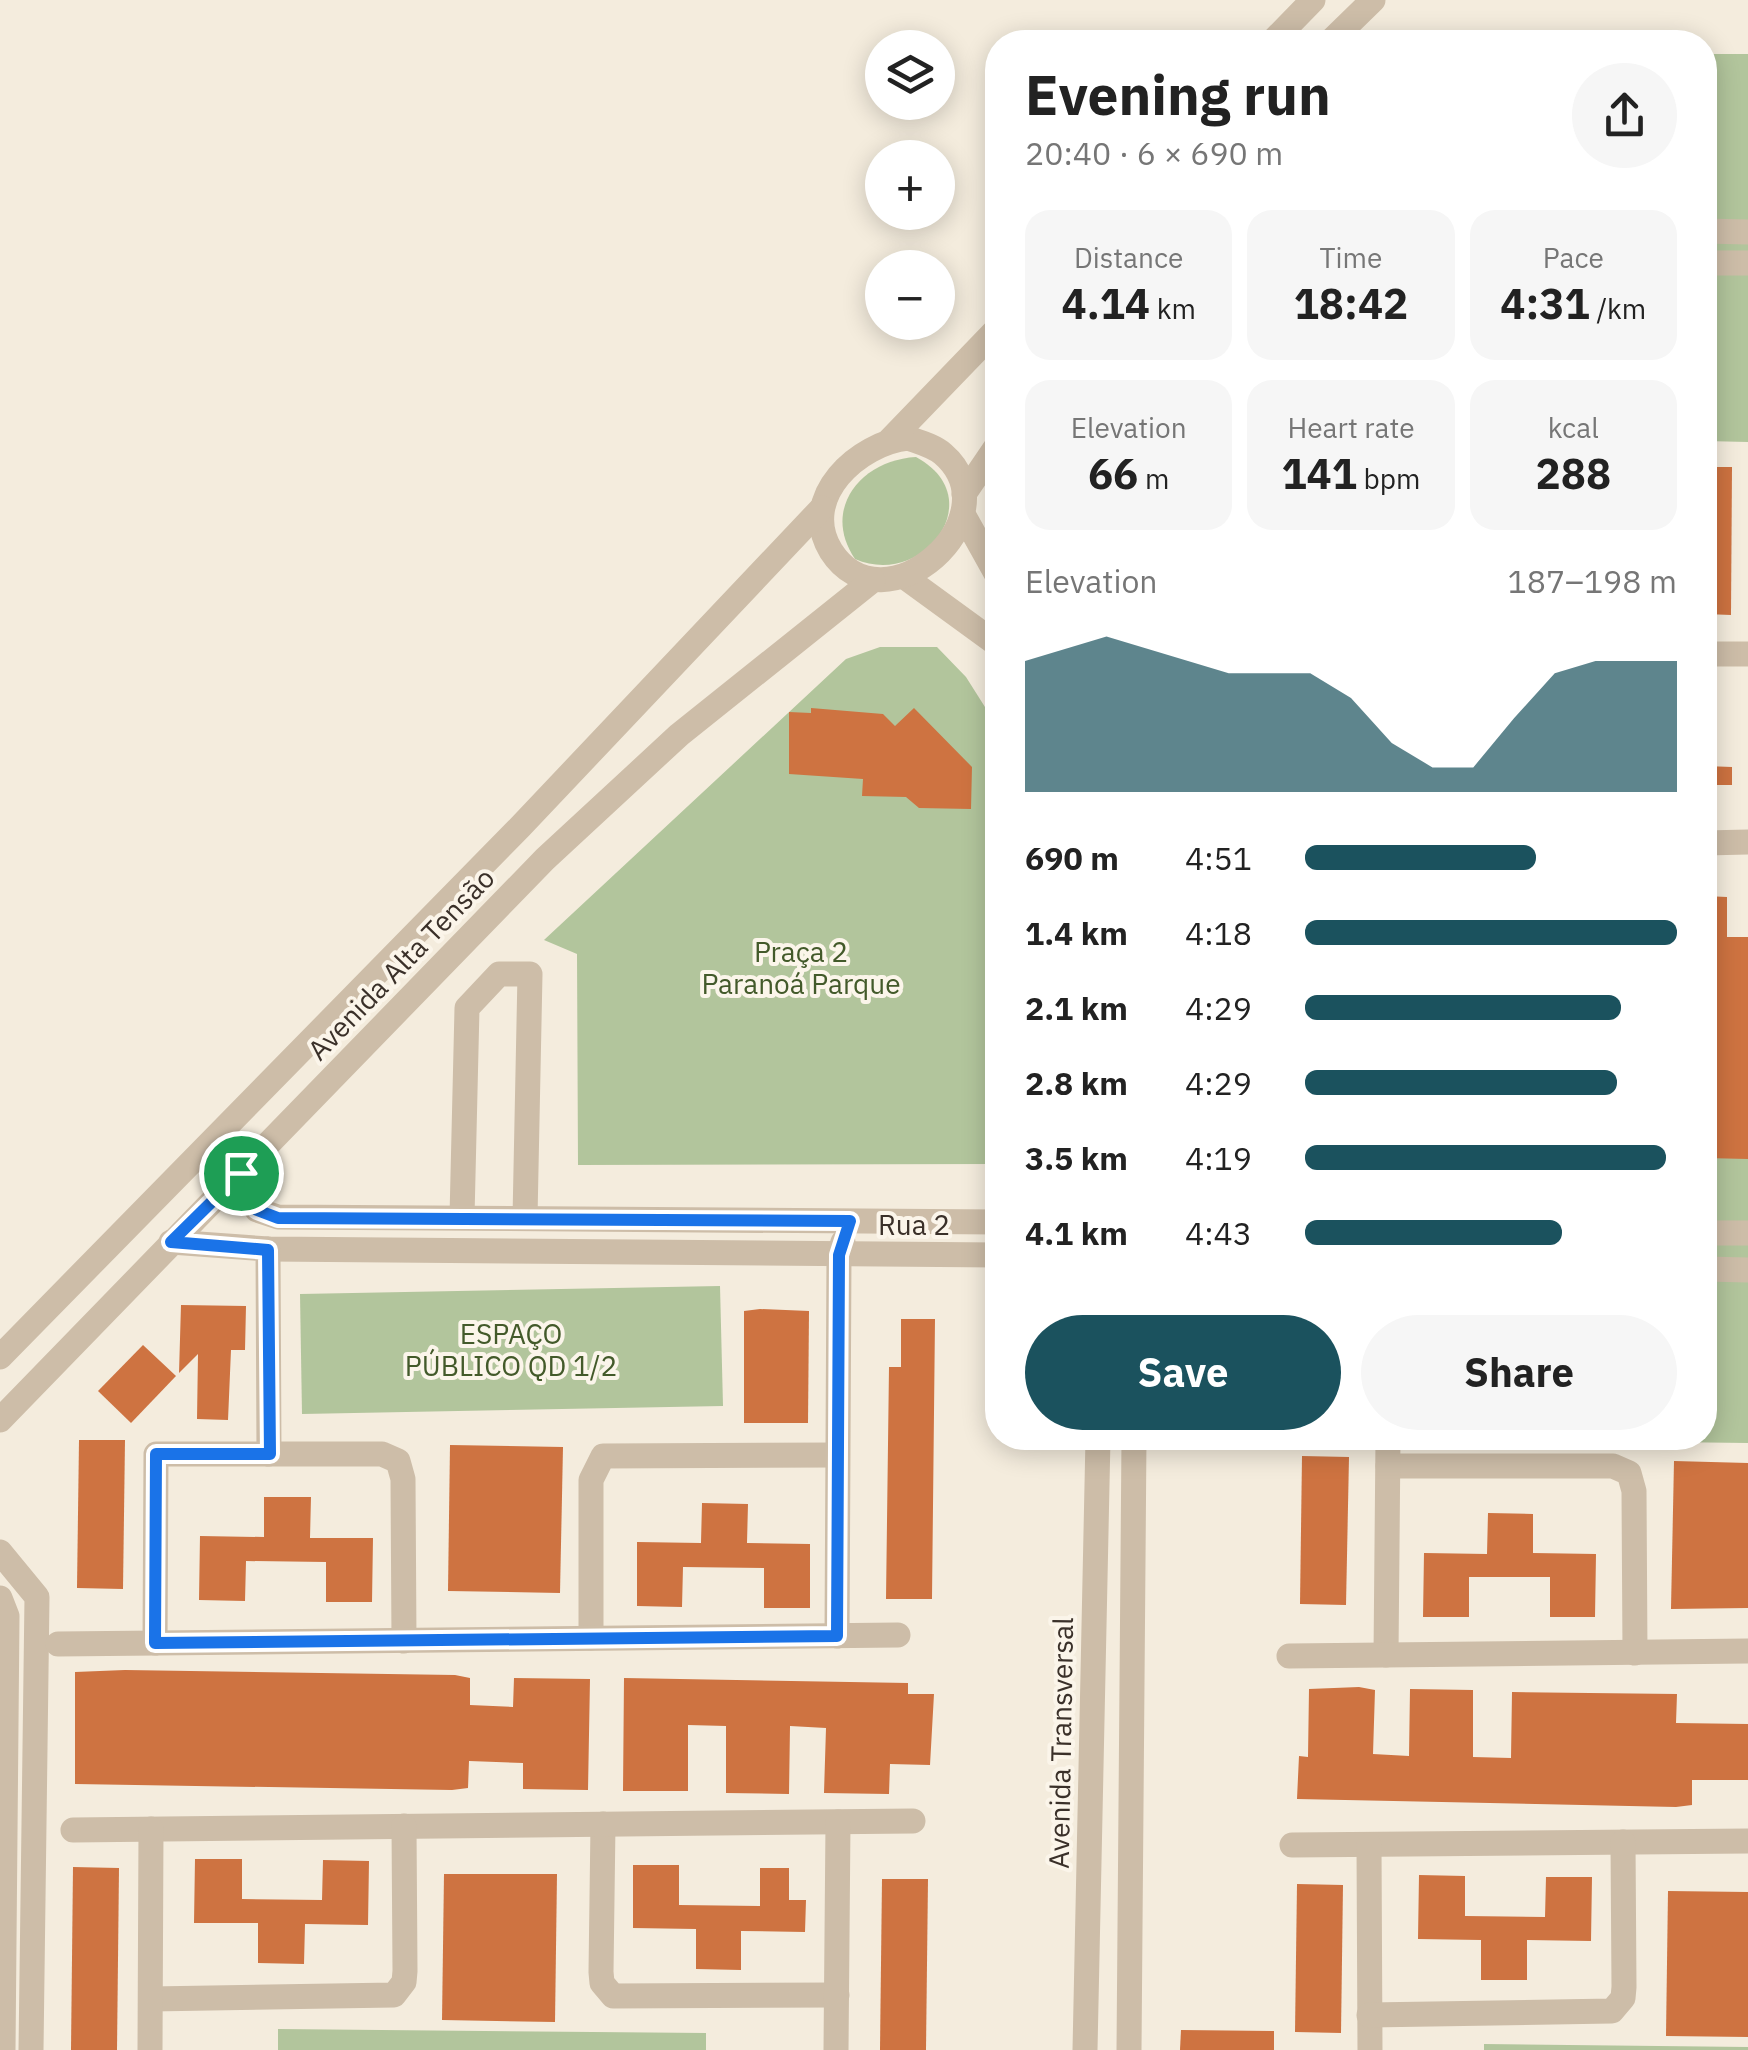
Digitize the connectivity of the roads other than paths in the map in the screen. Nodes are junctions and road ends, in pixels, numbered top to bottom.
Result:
1 (1313, 0) edge
2 (1373, 0) edge
3 (1284, 30) edge
4 (1342, 30) edge
5 (1717, 231) edge
6 (1748, 232) edge
7 (1717, 262) edge
8 (1748, 263) edge
9 (985, 341) edge
10 (890, 440) junction
11 (985, 467) edge
12 (964, 505) junction
13 (822, 508) junction
14 (985, 549) edge
15 (906, 578) junction
16 (873, 580) junction
17 (985, 636) edge
18 (1717, 654) edge
19 (1748, 654) edge
20 (1717, 842) edge
21 (1748, 842) edge
22 (241, 1173) junction
23 (462, 1217) junction
24 (525, 1218) junction
25 (850, 1221) junction
26 (985, 1222) edge
27 (1717, 1232) edge
28 (1748, 1233) edge
29 (171, 1242) junction
30 (268, 1250) junction
31 (839, 1255) junction
32 (985, 1255) edge
33 (1717, 1269) edge
34 (1748, 1270) edge
35 (0, 1357) edge
36 (0, 1420) edge
37 (1098, 1450) edge
38 (1134, 1450) edge
39 (1388, 1450) edge
40 (270, 1454) junction
41 (837, 1454) junction
42 (1388, 1466) junction
43 (0, 1552) edge
44 (0, 1598) edge
45 (837, 1636) junction
46 (898, 1636) dead end
47 (591, 1638) junction
48 (404, 1641) junction
49 (155, 1643) junction
50 (58, 1644) dead end
51 (1748, 1651) edge
52 (1635, 1653) junction
53 (1386, 1655) junction
54 (1289, 1656) dead end
55 (913, 1821) dead end
56 (838, 1822) junction
57 (603, 1824) junction
58 (404, 1826) junction
59 (151, 1829) junction
60 (73, 1830) dead end
61 (1748, 1841) edge
62 (1623, 1842) junction
63 (1369, 1845) junction
64 (1292, 1846) dead end
65 (837, 1996) junction
66 (151, 1999) junction
67 (1369, 2014) junction
68 (2, 2050) edge
69 (31, 2050) edge
70 (150, 2050) edge
71 (836, 2050) edge
72 (1085, 2050) edge
73 (1129, 2050) edge
74 (1370, 2050) edge

1 - 3 street
2 - 4 street
5 - 6 street
7 - 8 street
9 - 10 street
10 - 12 street
10 - 13 street
11 - 12 street
12 - 14 street
12 - 15 street
13 - 16 street
13 - 35 street, Avenida Alta Tensão
15 - 16 street
15 - 17 street
16 - 22 street, Avenida Alta Tensão
18 - 19 street
20 - 21 street
22 - 23 street, Rua 2
22 - 29 street, Avenida Alta Tensão
23 - 24 street, Rua 2
23 - 24 street
24 - 25 street, Rua 2
25 - 26 street, Rua 2
25 - 31 street
27 - 28 street
29 - 30 street, Rua 2
29 - 36 street, Avenida Alta Tensão
30 - 31 street, Rua 2
30 - 40 street
31 - 32 street, Rua 2
31 - 41 street
33 - 34 street
37 - 72 street, Avenida Transversal
38 - 73 street
39 - 42 street
40 - 48 street
40 - 49 street
41 - 45 street
41 - 47 street
42 - 52 street
42 - 53 street
43 - 69 street
44 - 68 street
45 - 46 street
45 - 47 street
47 - 48 street
48 - 49 street
49 - 50 street
51 - 52 street
52 - 53 street
53 - 54 street
55 - 56 street
56 - 57 street
56 - 65 street
57 - 58 street
57 - 65 street
58 - 59 street
58 - 66 street
59 - 60 street
59 - 66 street
61 - 62 street
62 - 63 street
62 - 67 street
63 - 64 street
63 - 67 street
65 - 71 street
66 - 70 street
67 - 74 street

